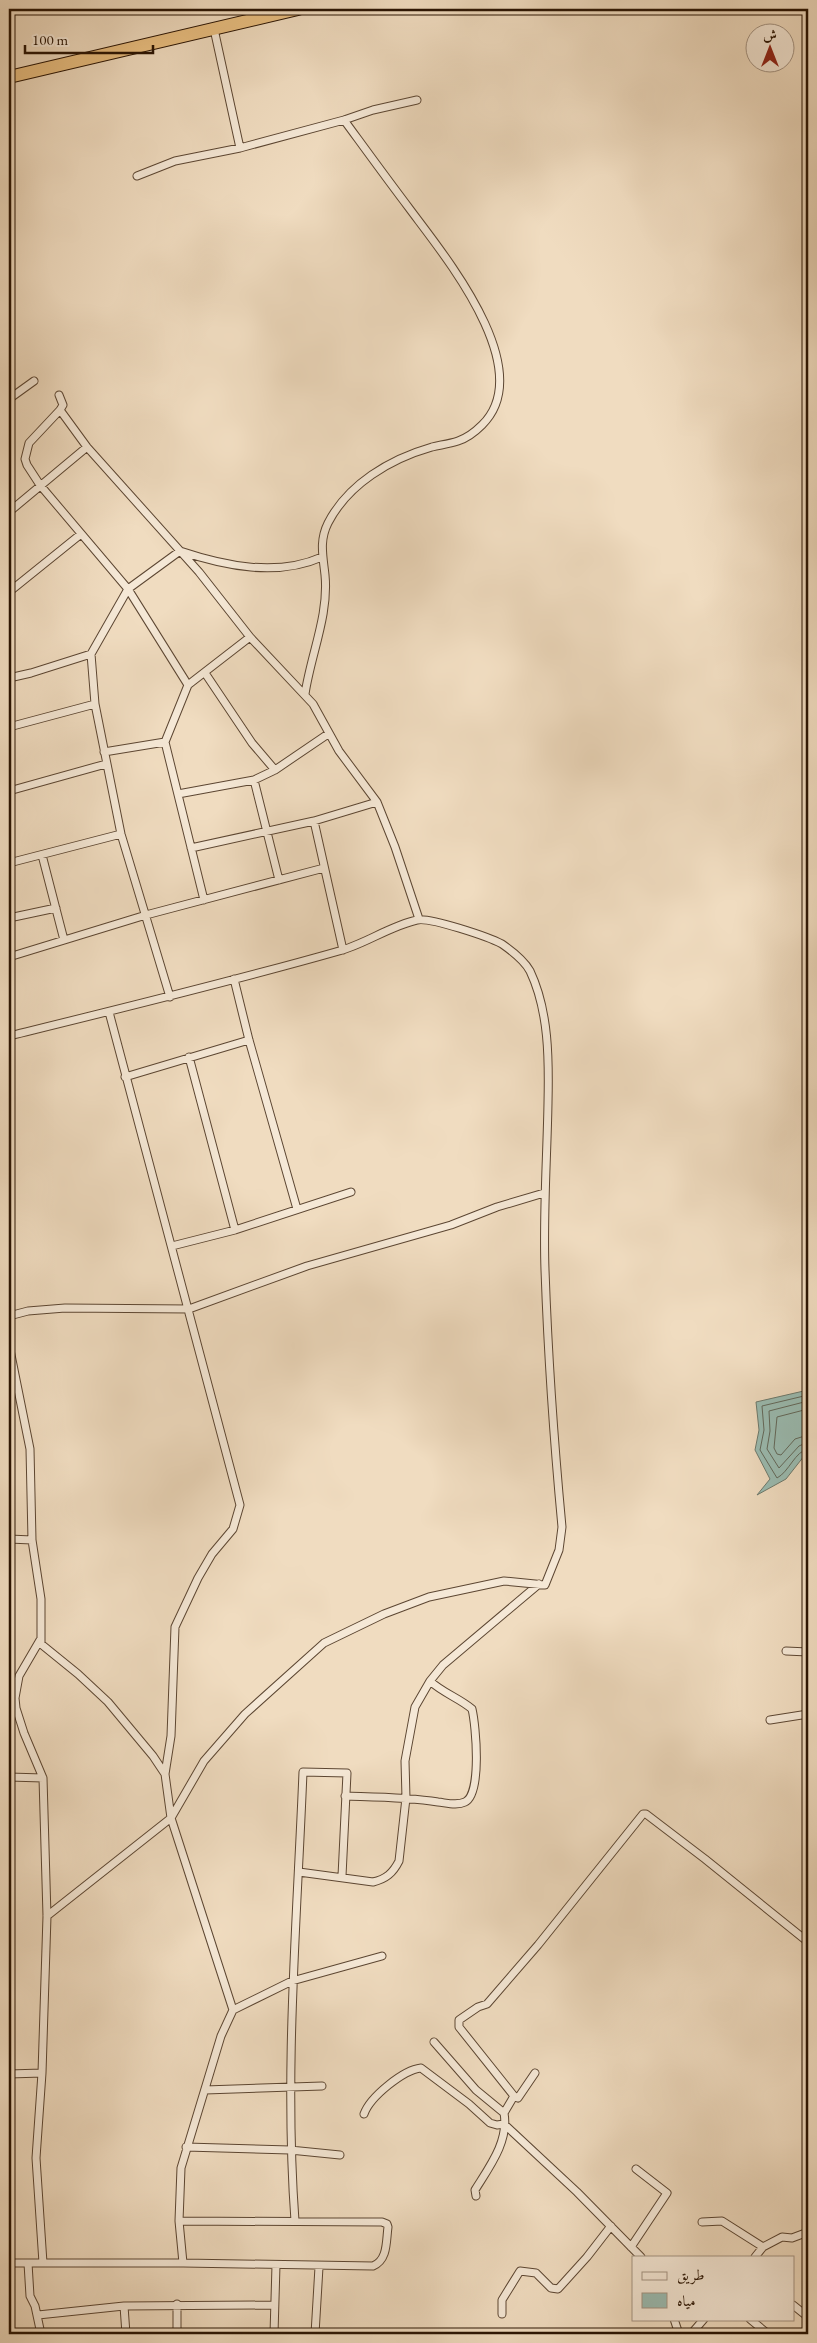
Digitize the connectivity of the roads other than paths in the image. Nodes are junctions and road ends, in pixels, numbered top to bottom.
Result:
1 (298, 9) edge
2 (214, 29) junction
3 (9, 77) edge
4 (417, 100) dead end
5 (344, 120) junction
6 (240, 148) junction
7 (137, 176) dead end
8 (34, 380) dead end
9 (59, 395) dead end
10 (9, 399) edge
11 (60, 410) junction
12 (87, 447) junction
13 (40, 485) junction
14 (9, 512) edge
15 (81, 534) junction
16 (180, 551) junction
17 (322, 557) junction
18 (128, 589) junction
19 (9, 592) edge
20 (250, 636) junction
21 (91, 654) junction
22 (205, 673) junction
23 (9, 678) edge
24 (188, 685) junction
25 (305, 694) junction
26 (95, 704) junction
27 (9, 727) edge
28 (328, 734) junction
29 (164, 742) junction
30 (104, 752) junction
31 (106, 764) junction
32 (275, 770) junction
33 (254, 780) junction
34 (9, 792) edge
35 (178, 794) junction
36 (376, 802) junction
37 (314, 821) junction
38 (268, 832) junction
39 (121, 834) junction
40 (191, 848) junction
41 (42, 855) junction
42 (9, 863) edge
43 (324, 868) junction
44 (279, 880) junction
45 (204, 900) junction
46 (56, 908) junction
47 (146, 915) junction
48 (9, 918) edge
49 (419, 919) junction
50 (64, 940) junction
51 (343, 950) junction
52 (9, 957) edge
53 (234, 979) junction
54 (170, 997) junction
55 (110, 1012) junction
56 (9, 1034) edge
57 (249, 1040) junction
58 (189, 1057) junction
59 (125, 1077) junction
60 (350, 1192) dead end
61 (544, 1193) junction
62 (298, 1209) junction
63 (235, 1230) junction
64 (172, 1246) junction
65 (189, 1309) junction
66 (9, 1316) edge
67 (9, 1345) edge
68 (9, 1539) edge
69 (32, 1540) junction
70 (538, 1584) junction
71 (40, 1640) junction
72 (786, 1651) dead end
73 (808, 1652) edge
74 (430, 1681) junction
75 (12, 1708) edge
76 (808, 1714) edge
77 (770, 1720) dead end
78 (165, 1774) junction
79 (9, 1777) edge
80 (43, 1778) junction
81 (345, 1796) junction
82 (406, 1798) junction
83 (171, 1818) junction
84 (299, 1872) junction
85 (342, 1876) junction
86 (47, 1916) junction
87 (808, 1942) edge
88 (382, 1956) dead end
89 (292, 1981) junction
90 (233, 2010) junction
91 (434, 2042) dead end
92 (42, 2073) junction
93 (535, 2073) dead end
94 (9, 2074) edge
95 (290, 2086) junction
96 (322, 2086) dead end
97 (205, 2090) junction
98 (514, 2096) junction
99 (504, 2112) junction
100 (364, 2114) dead end
101 (504, 2124) junction
102 (186, 2148) junction
103 (290, 2150) junction
104 (340, 2155) dead end
105 (636, 2169) dead end
106 (476, 2196) dead end
107 (179, 2220) junction
108 (295, 2221) junction
109 (702, 2222) dead end
110 (611, 2226) junction
111 (808, 2232) edge
112 (631, 2247) junction
113 (763, 2247) junction
114 (640, 2256) edge
115 (756, 2256) edge
116 (9, 2263) edge
117 (28, 2263) junction
118 (43, 2263) junction
119 (183, 2263) junction
120 (276, 2265) junction
121 (319, 2267) junction
122 (176, 2304) junction
123 (274, 2305) junction
124 (124, 2306) junction
125 (794, 2306) edge
126 (502, 2314) dead end
127 (38, 2315) junction
128 (808, 2317) edge
129 (674, 2320) edge
130 (703, 2320) edge
131 (751, 2320) edge
132 (41, 2334) edge
133 (126, 2334) edge
134 (177, 2334) edge
135 (274, 2334) edge
136 (315, 2334) edge
137 (679, 2334) edge
138 (691, 2334) edge
139 (768, 2334) edge

1 - 2 highway
2 - 3 highway
2 - 6 street
4 - 5 street
5 - 6 street
5 - 17 street
6 - 7 street
8 - 10 street
9 - 11 street
11 - 12 street
11 - 13 street
12 - 13 street
12 - 16 street
13 - 14 street
13 - 15 street
15 - 18 street
15 - 19 street
16 - 17 street
16 - 18 street
16 - 20 street
17 - 25 street
18 - 21 street
18 - 24 street
20 - 22 street
20 - 25 street
21 - 23 street
21 - 26 street
22 - 24 street
22 - 32 street
24 - 29 street
25 - 28 street
26 - 27 street
26 - 30 street
28 - 32 street
28 - 36 street
29 - 30 street
29 - 35 street
30 - 31 street
31 - 34 street
31 - 39 street
32 - 33 street
33 - 35 street
33 - 38 street
35 - 40 street
36 - 37 street
36 - 49 street
37 - 38 street
37 - 43 street
38 - 40 street
38 - 44 street
39 - 41 street
39 - 47 street
40 - 45 street
41 - 42 street
41 - 46 street
43 - 44 street
43 - 51 street
44 - 45 street
45 - 47 street
46 - 48 street
46 - 50 street
47 - 50 street
47 - 54 street
49 - 51 street
49 - 61 street
50 - 52 street
51 - 53 street
53 - 54 street
53 - 57 street
54 - 55 street
55 - 56 street
55 - 59 street
57 - 58 street
57 - 62 street
58 - 59 street
58 - 63 street
59 - 64 street
60 - 62 street
61 - 65 street
61 - 70 street
62 - 63 street
63 - 64 street
64 - 65 street
65 - 66 street
65 - 78 street
67 - 69 street
68 - 69 street
69 - 71 street
70 - 74 street
70 - 83 street
71 - 75 street
71 - 78 street
72 - 73 street
74 - 82 street
74 - 82 street
75 - 80 street
76 - 77 street
78 - 83 street
79 - 80 street
80 - 86 street
81 - 82 street
81 - 84 street
81 - 85 street
82 - 85 street
83 - 86 street
83 - 90 street
84 - 85 street
84 - 89 street
86 - 92 street
87 - 98 street
88 - 89 street
89 - 90 street
89 - 95 street
90 - 97 street
91 - 99 street
92 - 94 street
92 - 118 street
93 - 98 street
95 - 96 street
95 - 97 street
95 - 103 street
97 - 102 street
98 - 99 street
99 - 101 street
100 - 101 street
101 - 106 street
101 - 110 street
102 - 103 street
102 - 107 street
103 - 104 street
103 - 108 street
105 - 112 street
107 - 108 street
107 - 119 street
108 - 121 street
109 - 113 street
110 - 112 street
110 - 126 street
111 - 113 street
112 - 114 street
113 - 115 street
116 - 117 street
117 - 118 street
117 - 127 street
118 - 119 street
119 - 120 street
120 - 121 street
120 - 123 street
121 - 136 street
122 - 123 street
122 - 124 street
122 - 134 street
123 - 135 street
124 - 127 street
124 - 133 street
125 - 128 street
127 - 132 street
129 - 137 street
130 - 138 street
131 - 139 street

